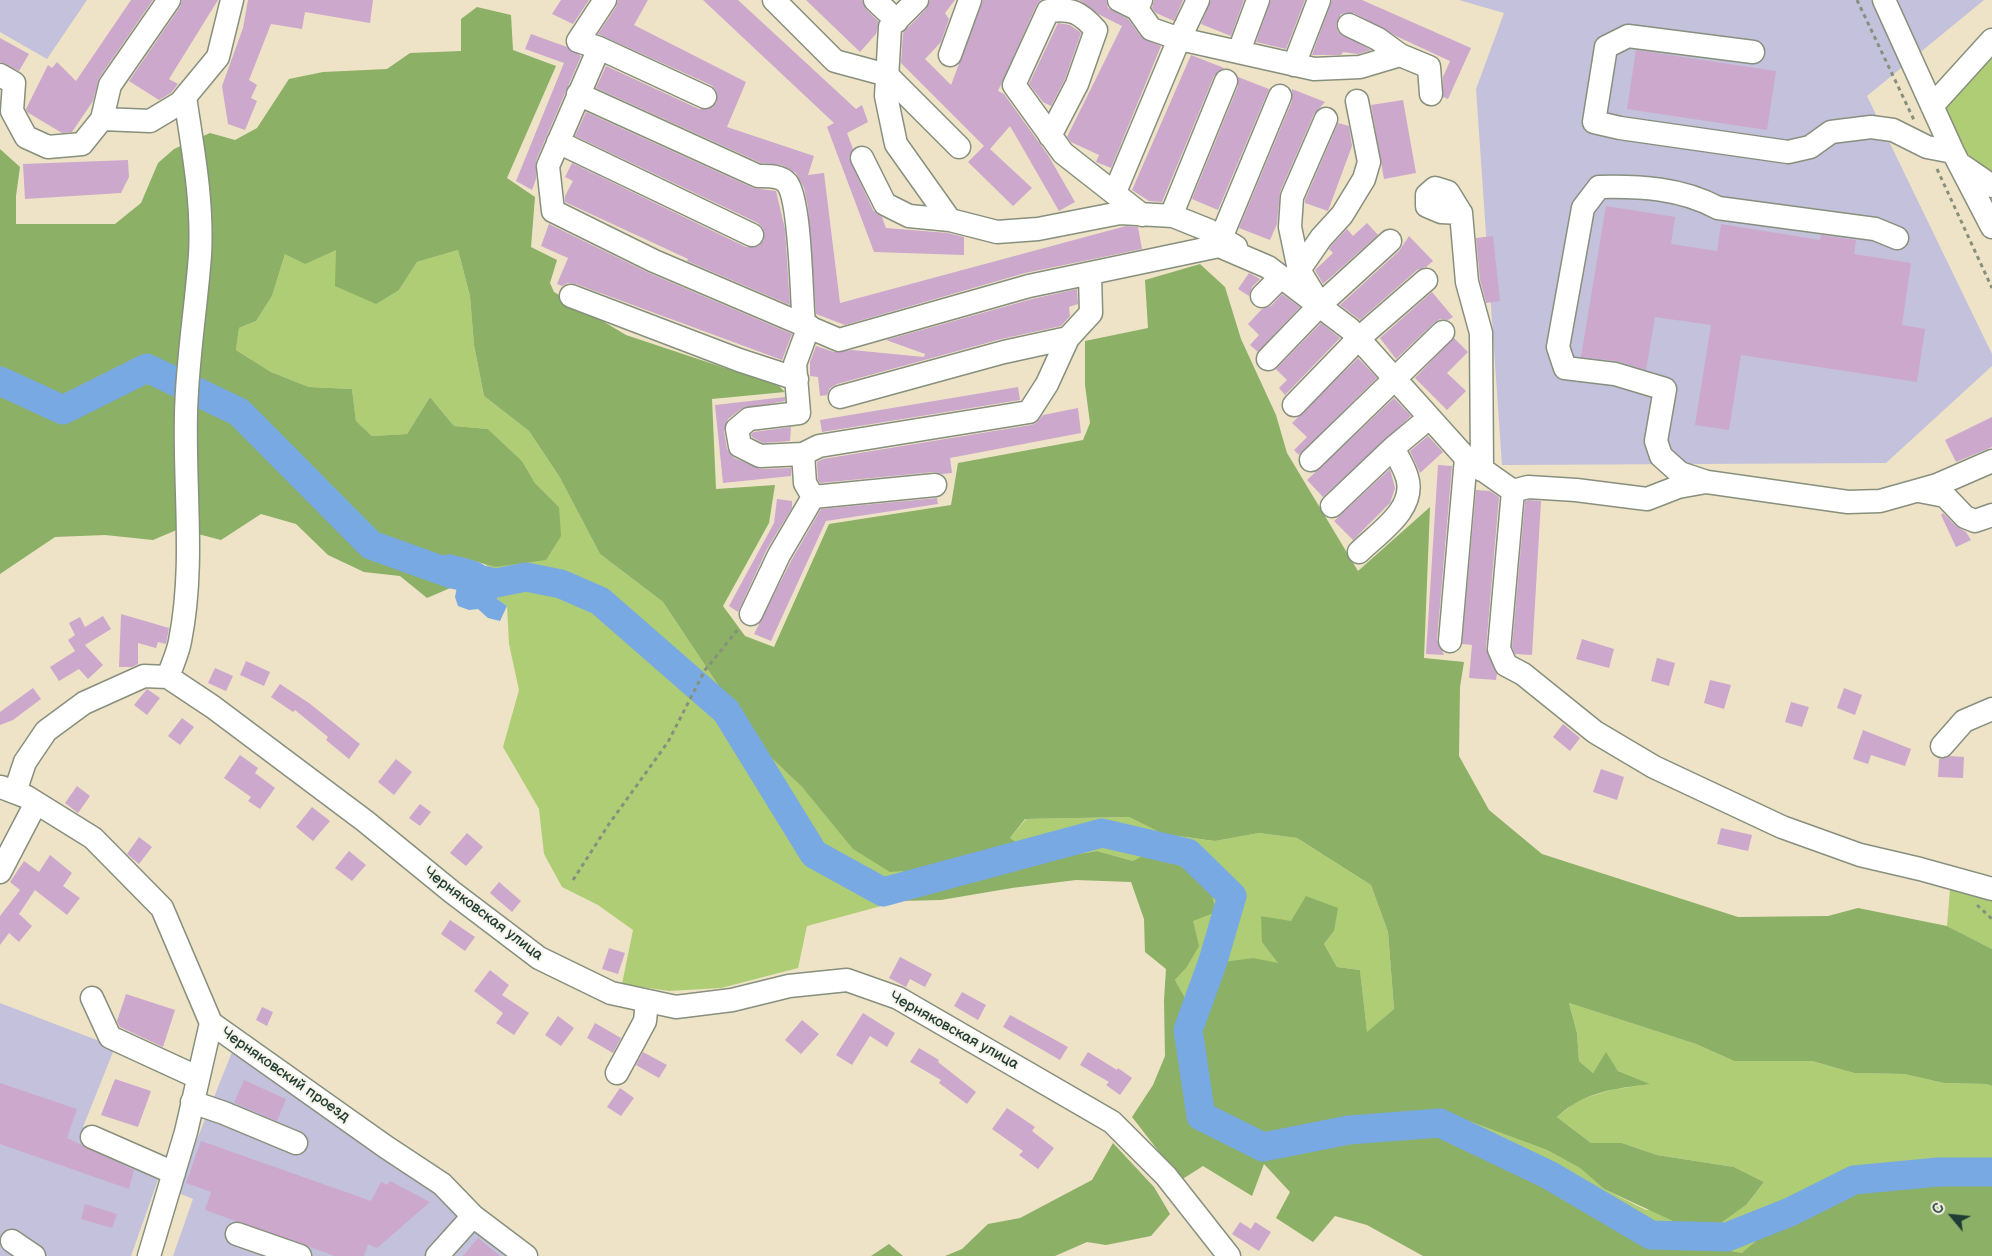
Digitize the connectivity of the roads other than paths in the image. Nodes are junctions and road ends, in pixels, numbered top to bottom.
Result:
1 (169, 0) edge
2 (232, 0) edge
3 (605, 0) edge
4 (774, 0) edge
5 (875, 0) edge
6 (917, 0) edge
7 (970, 0) edge
8 (1198, 0) edge
9 (1258, 0) edge
10 (1319, 0) edge
11 (1884, 0) edge
12 (1132, 3) edge
13 (897, 21) junction
14 (1349, 25) dead end
15 (1180, 38) junction
16 (1992, 40) edge
17 (599, 48) junction
18 (1239, 51) junction
19 (1753, 52) dead end
20 (950, 55) dead end
21 (1400, 55) junction
22 (1294, 65) junction
23 (0, 75) edge
24 (887, 75) junction
25 (1226, 82) dead end
26 (578, 94) junction
27 (1431, 94) dead end
28 (1280, 96) dead end
29 (184, 97) junction
30 (705, 97) dead end
31 (1357, 101) dead end
32 (1932, 106) junction
33 (102, 119) junction
34 (1326, 119) dead end
35 (1050, 136) junction
36 (558, 142) junction
37 (959, 147) dead end
38 (862, 158) dead end
39 (1956, 158) junction
40 (1992, 186) edge
41 (1115, 192) junction
42 (1461, 213) dead end
43 (1142, 215) junction
44 (1171, 216) junction
45 (950, 220) junction
46 (1992, 228) edge
47 (752, 235) dead end
48 (1221, 238) junction
49 (1897, 238) dead end
50 (1390, 241) dead end
51 (1283, 272) junction
52 (1090, 274) junction
53 (1426, 280) dead end
54 (571, 296) dead end
55 (1262, 296) dead end
56 (1320, 306) junction
57 (806, 325) junction
58 (1443, 332) dead end
59 (1068, 338) junction
60 (1358, 339) junction
61 (1268, 359) dead end
62 (1393, 378) junction
63 (797, 379) junction
64 (840, 397) dead end
65 (1294, 405) dead end
66 (1429, 418) junction
67 (1393, 448) junction
68 (802, 454) junction
69 (1311, 460) dead end
70 (1992, 461) edge
71 (1474, 464) junction
72 (1707, 482) junction
73 (935, 485) dead end
74 (1513, 491) junction
75 (1919, 491) junction
76 (813, 498) junction
77 (1332, 506) dead end
78 (1992, 516) edge
79 (1358, 552) dead end
80 (751, 614) road end
81 (1450, 641) dead end
82 (168, 677) junction
83 (1992, 709) edge
84 (1942, 746) dead end
85 (7, 789) edge
86 (36, 803) junction
87 (0, 872) edge
88 (1992, 889) edge
89 (92, 998) dead end
90 (647, 1001) junction
91 (211, 1023) junction
92 (617, 1073) dead end
93 (197, 1077) junction
94 (192, 1102) junction
95 (92, 1137) dead end
96 (296, 1143) dead end
97 (174, 1173) junction
98 (473, 1216) junction
99 (237, 1234) dead end
100 (12, 1241) dead end
101 (258, 1249) edge
102 (34, 1256) edge
103 (149, 1256) edge
104 (300, 1256) edge
105 (437, 1256) edge
106 (526, 1256) edge
107 (1229, 1256) edge

1 - 33 street
2 - 29 street
3 - 17 street
4 - 24 street
5 - 13 street
6 - 13 street
7 - 20 street
8 - 15 street
9 - 18 street
10 - 22 street
11 - 32 street
12 - 15 street
13 - 24 street
14 - 21 street
15 - 18 street
15 - 41 street
16 - 32 street
17 - 26 street
17 - 30 street
18 - 22 street
19 - 39 street
21 - 22 street
21 - 27 street
23 - 33 street
24 - 37 street
24 - 45 street
25 - 44 street
26 - 36 street
26 - 57 street
28 - 48 street
29 - 33 street
29 - 82 street
31 - 51 street
32 - 39 street
34 - 51 street
35 - 35 street
35 - 41 street
36 - 47 street
36 - 57 street
38 - 45 street
39 - 40 street
39 - 46 street
41 - 43 street
42 - 71 street
43 - 44 street
43 - 45 street
44 - 48 street
48 - 51 street
49 - 72 street
50 - 56 street
51 - 52 street
51 - 55 street
51 - 56 street
52 - 57 street
52 - 59 street
53 - 60 street
54 - 63 street
56 - 60 street
56 - 61 street
57 - 63 street
58 - 62 street
59 - 64 street
59 - 68 street
60 - 62 street
60 - 65 street
62 - 66 street
62 - 69 street
63 - 68 street
66 - 67 street
66 - 71 street
67 - 77 street
67 - 79 street
68 - 76 street
70 - 75 street
71 - 74 street
71 - 81 street
72 - 74 street
72 - 75 street
73 - 76 street
74 - 88 street
75 - 78 street
76 - 80 street
82 - 85 street
82 - 90 street, Черняковская улица
83 - 84 street
85 - 86 street
86 - 87 street
86 - 91 street
89 - 93 street
90 - 92 street
90 - 107 street, Черняковская улица
91 - 93 street, Черняковский проезд
91 - 98 street, Черняковский проезд
93 - 94 street, Черняковский проезд
94 - 96 street
94 - 97 street, Черняковский проезд
95 - 97 street
97 - 103 street, Черняковский проезд
98 - 105 street
98 - 106 street, Черняковский проезд
99 - 101 street
100 - 102 street
101 - 104 street

